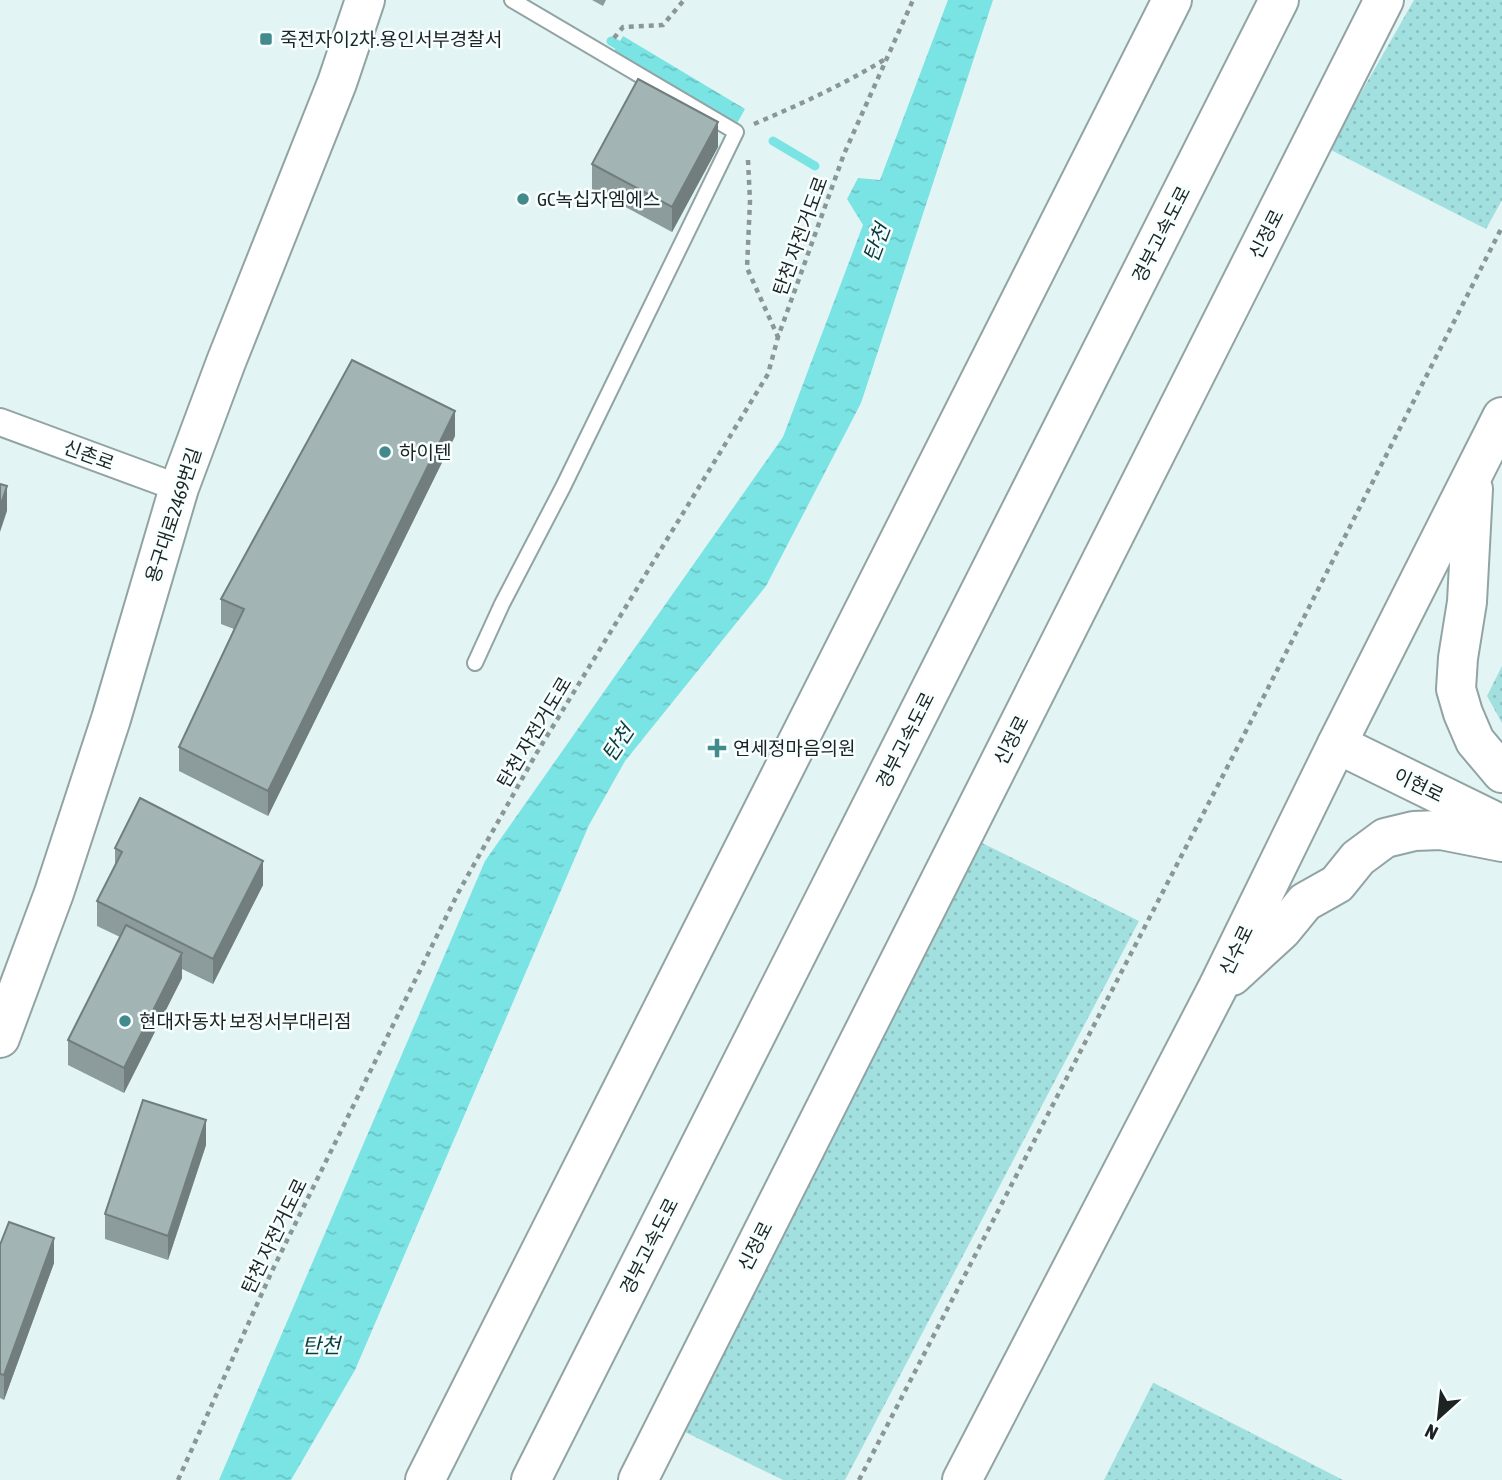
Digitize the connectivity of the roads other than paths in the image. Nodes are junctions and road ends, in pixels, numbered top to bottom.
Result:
1 (366, 0) edge
2 (512, 0) edge
3 (1172, 0) edge
4 (1279, 0) edge
5 (1384, 0) edge
6 (1502, 417) edge
7 (0, 422) edge
8 (1474, 473) junction
9 (179, 488) junction
10 (475, 663) dead end
11 (1337, 744) junction
12 (1502, 773) edge
13 (1502, 825) edge
14 (1502, 842) edge
15 (1217, 989) junction
16 (0, 1038) edge
17 (425, 1480) edge
18 (531, 1480) edge
19 (638, 1480) edge
20 (962, 1480) edge

1 - 9 main road, 용구대로2469번길
2 - 10 lane
3 - 17 main road
4 - 18 main road, 경부고속도로
5 - 19 main road, 신정로
6 - 8 main road, 신수로
7 - 9 street, 신촌로
8 - 11 main road, 신수로
8 - 12 main road
9 - 16 main road, 용구대로2469번길
11 - 13 main road, 이현로
11 - 15 main road, 신수로
14 - 15 main road
15 - 20 main road, 신수로

